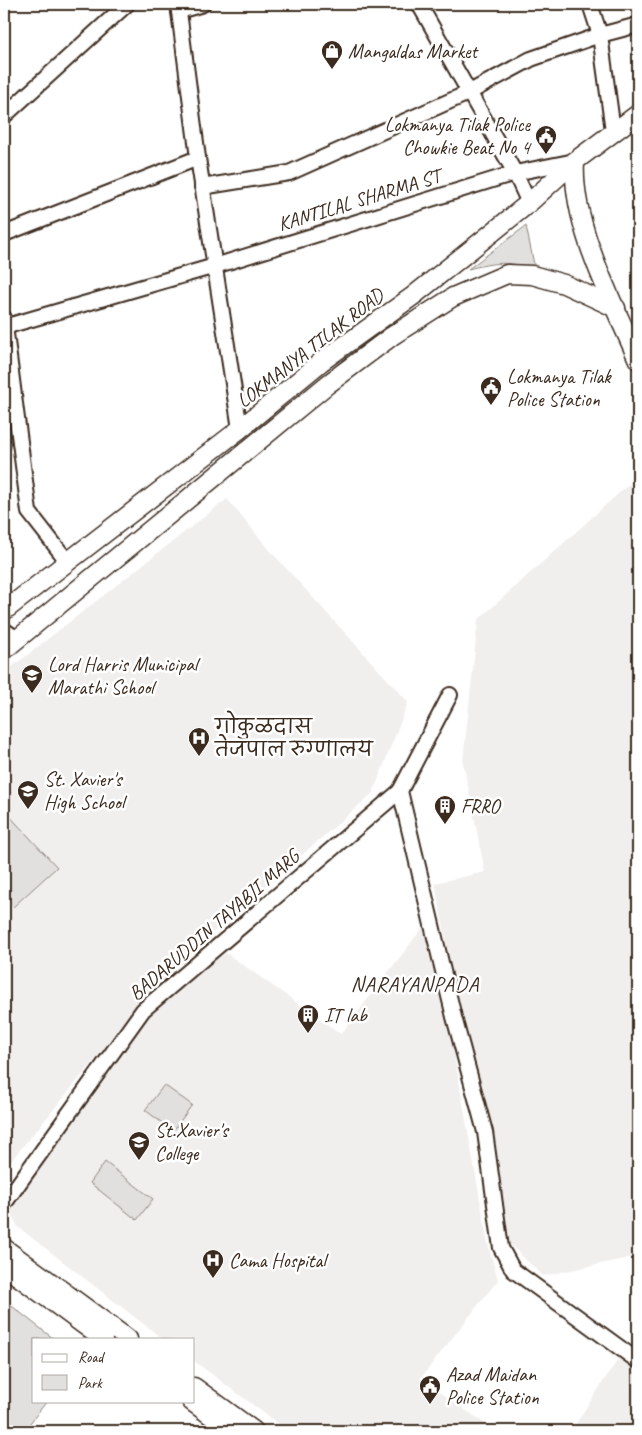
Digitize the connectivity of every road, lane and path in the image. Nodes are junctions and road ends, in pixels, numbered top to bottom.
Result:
1 (127, 4) edge
2 (203, 4) edge
3 (419, 4) edge
4 (590, 4) edge
5 (179, 7) edge
6 (638, 25) edge
7 (600, 35) junction
8 (468, 93) junction
9 (638, 114) edge
10 (4, 116) edge
11 (613, 131) junction
12 (198, 158) junction
13 (575, 161) junction
14 (516, 173) junction
15 (202, 187) junction
16 (529, 203) junction
17 (4, 234) edge
18 (215, 266) junction
19 (616, 308) junction
20 (4, 324) edge
21 (638, 360) edge
22 (240, 429) junction
23 (68, 562) junction
24 (4, 611) edge
25 (8, 639) edge
26 (450, 695) dead end
27 (400, 791) junction
28 (4, 1204) edge
29 (4, 1248) edge
30 (4, 1266) edge
31 (103, 1338) edge
32 (127, 1338) edge
33 (638, 1360) edge
34 (195, 1388) edge
35 (192, 1402) edge
36 (232, 1431) edge
37 (254, 1431) edge

1 - 10 street
2 - 5 street
3 - 8 street
4 - 7 street
5 - 12 street
6 - 7 street
7 - 8 street
7 - 11 street
8 - 14 street
8 - 15 street
9 - 11 main road, LOKMANYA TILAK ROAD
11 - 13 main road, LOKMANYA TILAK ROAD
12 - 15 street
12 - 17 street
13 - 14 street, KANTILAL SHARMA ST
13 - 16 main road, LOKMANYA TILAK ROAD
13 - 19 main road
14 - 16 street
14 - 18 street, KANTILAL SHARMA ST
15 - 18 street
16 - 22 main road, LOKMANYA TILAK ROAD
18 - 20 street, KANTILAL SHARMA ST
18 - 22 street
19 - 21 main road
19 - 25 main road, LOKMANYA TILAK ROAD
20 - 23 street
22 - 23 main road, LOKMANYA TILAK ROAD
23 - 24 main road, LOKMANYA TILAK ROAD
26 - 27 street
27 - 28 street, BADARUDDIN TAYABJI MARG
27 - 33 street
29 - 32 main road
30 - 31 main road
34 - 37 main road
35 - 36 main road

